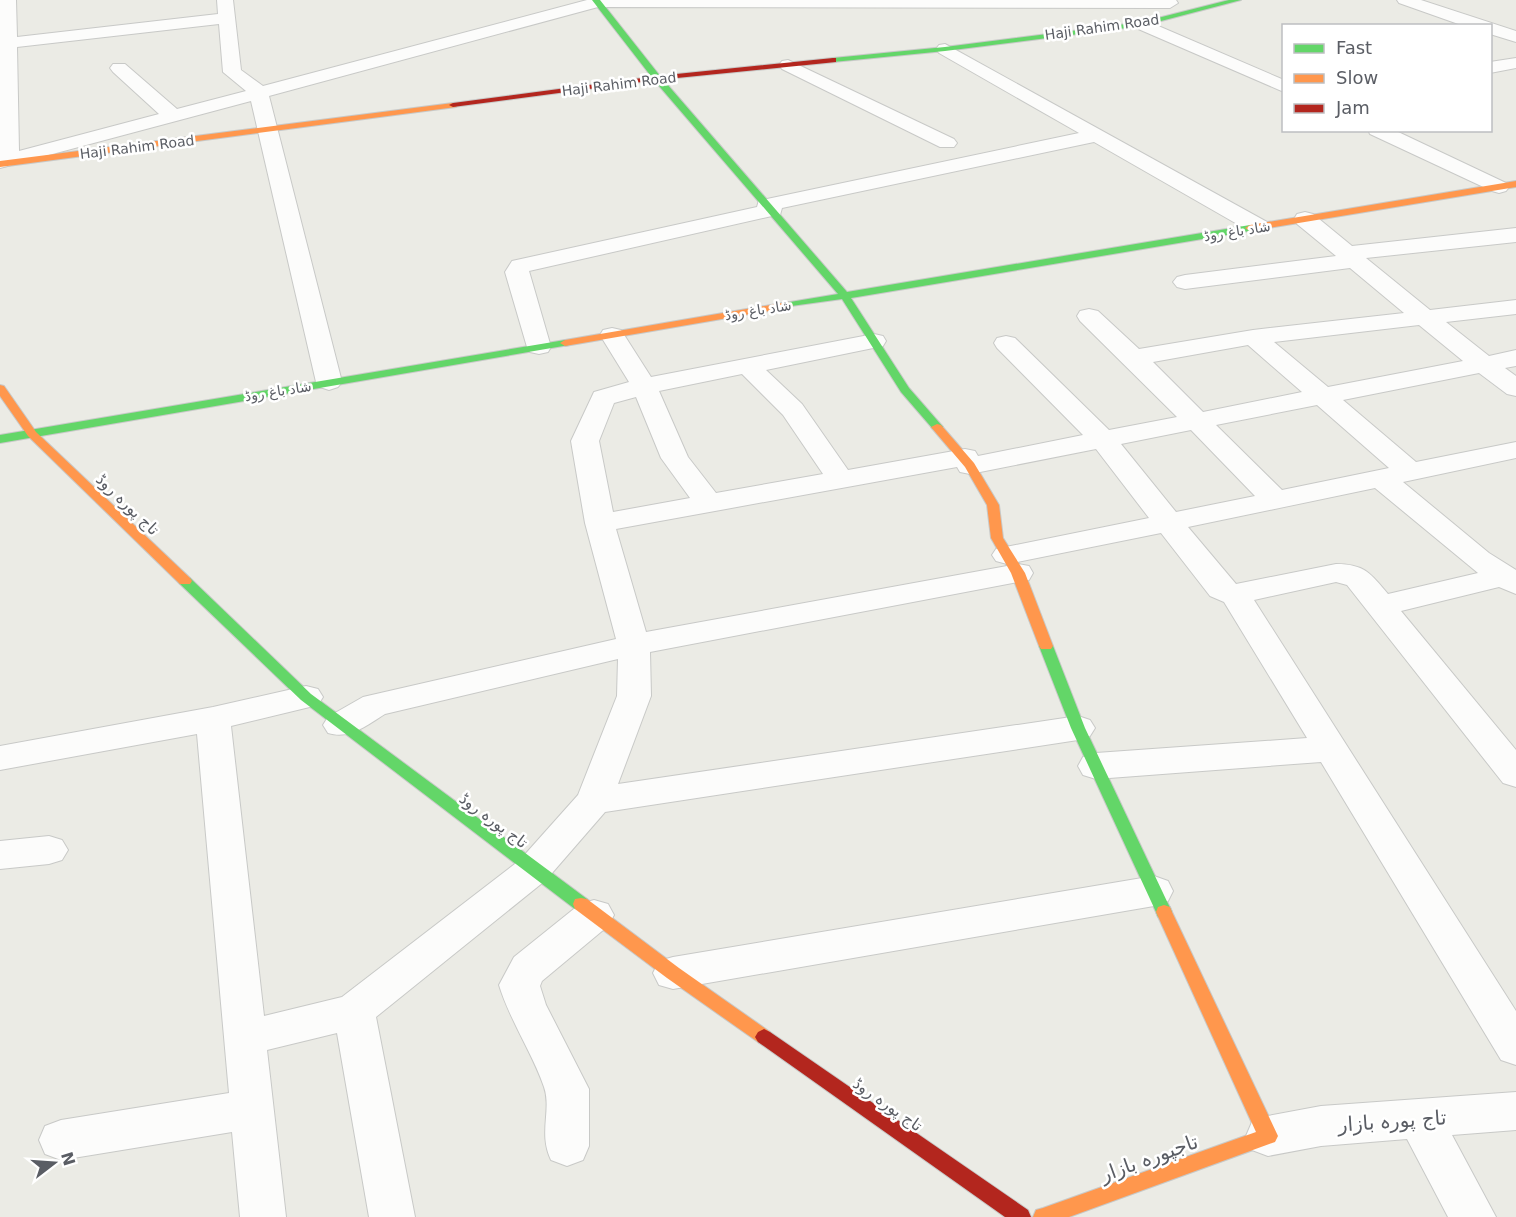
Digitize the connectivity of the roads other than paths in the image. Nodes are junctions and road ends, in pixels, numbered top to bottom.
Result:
1 (225, 0) edge
2 (692, 0) edge
3 (1237, 0) edge
4 (1405, 0) edge
5 (597, 1) edge
6 (1166, 2) edge
7 (5, 8) edge
8 (1186, 13) junction
9 (227, 18) junction
10 (1142, 24) junction
11 (1476, 24) edge
12 (1492, 28) edge
13 (1516, 37) edge
14 (8, 43) junction
15 (945, 49) junction
16 (1516, 63) edge
17 (788, 65) junction
18 (119, 68) dead end
19 (1492, 68) edge
20 (657, 78) junction
21 (1282, 86) edge
22 (4, 89) edge
23 (258, 92) junction
24 (171, 114) junction
25 (267, 130) junction
26 (1382, 132) edge
27 (1097, 135) junction
28 (947, 143) dead end
29 (3, 161) edge
30 (1507, 185) edge
31 (769, 208) junction
32 (1305, 219) junction
33 (1258, 227) junction
34 (1516, 236) edge
35 (1352, 256) junction
36 (1185, 282) dead end
37 (845, 296) junction
38 (1516, 307) edge
39 (1089, 316) dead end
40 (1423, 317) junction
41 (612, 335) junction
42 (1253, 337) junction
43 (874, 341) junction
44 (1006, 343) dead end
45 (539, 347) junction
46 (1134, 358) junction
47 (1516, 358) edge
48 (1482, 364) junction
49 (748, 366) junction
50 (329, 382) junction
51 (644, 386) junction
52 (0, 388) edge
53 (1516, 388) edge
54 (1320, 396) junction
55 (1196, 420) junction
56 (32, 434) junction
57 (0, 439) edge
58 (1102, 439) junction
59 (1513, 453) edge
60 (968, 462) junction
61 (1411, 472) junction
62 (1379, 477) junction
63 (841, 480) junction
64 (1276, 501) junction
65 (708, 504) junction
66 (600, 523) junction
67 (1167, 524) junction
68 (1013, 564) junction
69 (1510, 580) edge
70 (1235, 594) junction
71 (1381, 606) junction
72 (634, 645) junction
73 (306, 698) junction
74 (213, 719) junction
75 (340, 724) junction
76 (1078, 728) junction
77 (1331, 748) junction
78 (0, 758) edge
79 (1096, 766) junction
80 (1516, 774) edge
81 (594, 801) junction
82 (49, 850) dead end
83 (0, 855) edge
84 (533, 870) junction
85 (1154, 891) junction
86 (594, 915) junction
87 (674, 973) junction
88 (354, 1011) junction
89 (244, 1038) junction
90 (1516, 1047) edge
91 (252, 1109) junction
92 (1516, 1111) edge
93 (1419, 1119) junction
94 (1268, 1136) junction
95 (61, 1140) dead end
96 (567, 1146) dead end
97 (263, 1217) edge
98 (392, 1217) edge
99 (1021, 1217) edge
100 (1043, 1217) edge
101 (1473, 1217) edge

1 - 9 street
2 - 5 street
2 - 6 street
3 - 8 main road, Haji Rahim Road
4 - 11 street
5 - 20 main road
5 - 23 street
6 - 8 street
7 - 14 street
8 - 10 main road, Haji Rahim Road
9 - 14 street
9 - 23 street
10 - 15 main road, Haji Rahim Road
10 - 21 street
12 - 13 street
14 - 22 street
15 - 17 main road, Haji Rahim Road
15 - 27 street
16 - 19 street
17 - 20 main road, Haji Rahim Road
17 - 28 street
18 - 24 street
20 - 25 main road, Haji Rahim Road
20 - 31 main road
22 - 29 street
23 - 24 street
23 - 25 street
24 - 29 street
25 - 29 main road, Haji Rahim Road
25 - 50 street
26 - 30 street
27 - 31 street
27 - 33 street
30 - 32 main road, شاد باغ روڈ
31 - 37 main road
31 - 45 street
32 - 33 main road, شاد باغ روڈ
32 - 35 street
33 - 37 main road, شاد باغ روڈ
34 - 35 street
35 - 36 street
35 - 40 street
37 - 41 main road, شاد باغ روڈ
37 - 43 main road
38 - 40 street
39 - 46 street
40 - 42 street
40 - 48 street
41 - 45 main road, شاد باغ روڈ
41 - 51 street
42 - 46 street
42 - 54 street
43 - 49 street
43 - 60 main road
44 - 58 street
45 - 50 main road, شاد باغ روڈ
46 - 55 street
47 - 48 street
48 - 53 street
48 - 54 street
49 - 51 street
49 - 63 street
50 - 56 main road, شاد باغ روڈ
51 - 65 street
51 - 66 street
52 - 56 main road, تاج پورہ روڈ
54 - 55 street
54 - 61 street
55 - 58 street
55 - 64 street
56 - 57 main road, شاد باغ روڈ
56 - 73 main road, تاج پورہ روڈ
58 - 60 street
58 - 67 street
59 - 61 street
60 - 63 street
60 - 68 main road
61 - 62 street
62 - 64 street
62 - 69 street
63 - 65 street
64 - 67 street
65 - 66 street
66 - 72 street
67 - 68 street
67 - 70 street
68 - 72 street
68 - 76 main road
69 - 71 street
70 - 71 street
70 - 77 street
71 - 80 street
72 - 75 street
72 - 81 street
73 - 74 street
73 - 75 main road, تاج پورہ روڈ
74 - 78 street
74 - 89 street
75 - 84 main road, تاج پورہ روڈ
76 - 79 main road
76 - 81 street
77 - 79 street
77 - 90 street
79 - 85 main road
81 - 84 street
82 - 83 street
84 - 86 main road, تاج پورہ روڈ
84 - 88 street
85 - 87 street
85 - 94 main road
86 - 87 main road, تاج پورہ روڈ
86 - 96 street
87 - 99 main road, تاج پورہ روڈ
88 - 89 street
88 - 98 street
89 - 91 street
91 - 95 street
91 - 97 street
92 - 93 street, تاج پورہ بازار
93 - 94 street, تاج پورہ بازار
93 - 101 street
94 - 100 main road, تاجپورہ بازار

